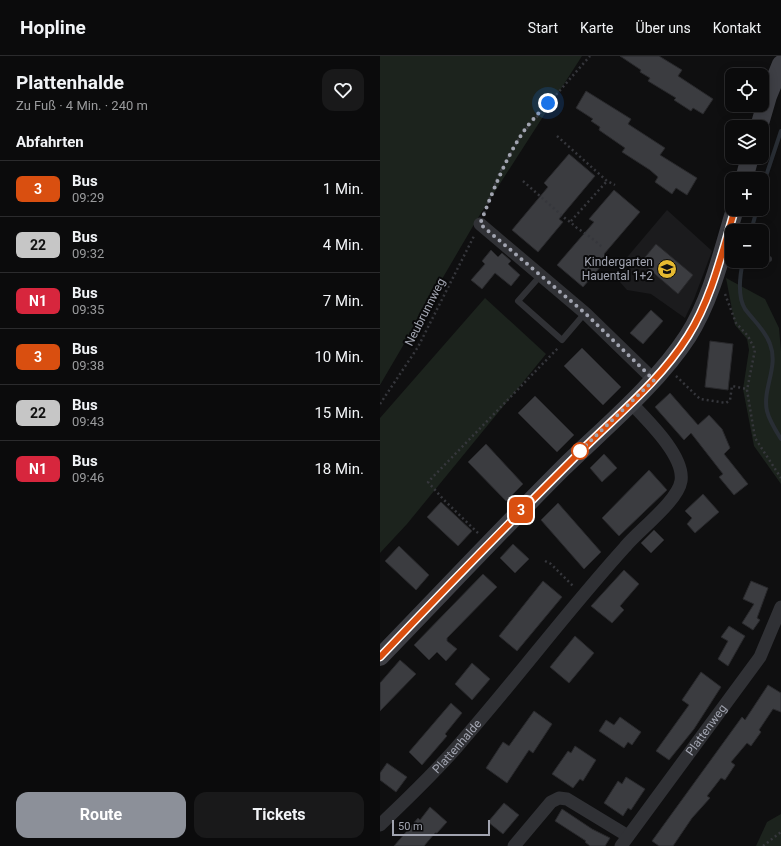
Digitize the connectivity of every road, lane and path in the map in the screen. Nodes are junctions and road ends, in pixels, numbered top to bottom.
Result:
1 (590, 56) edge
2 (781, 64) edge
3 (761, 120) edge
4 (557, 136) dead end
5 (522, 181) dead end
6 (607, 182) junction
7 (615, 185) dead end
8 (734, 216) edge
9 (571, 222) junction
10 (480, 224) junction
11 (603, 248) dead end
12 (541, 275) junction
13 (723, 288) dead end
14 (585, 313) junction
15 (562, 340) junction
16 (671, 373) dead end
17 (654, 380) junction
18 (747, 389) junction
19 (630, 402) junction
20 (380, 404) edge
21 (781, 478) edge
22 (482, 537) dead end
23 (545, 561) dead end
24 (582, 595) junction
25 (781, 607) edge
26 (380, 657) edge
27 (380, 825) edge
28 (781, 832) edge
29 (624, 841) edge
30 (514, 846) edge
31 (763, 846) edge

1 - 10 path, Neubrunnweg
2 - 3 street
4 - 6 path
5 - 9 path
6 - 7 path
6 - 9 path
8 - 17 street
9 - 11 path
10 - 12 street
10 - 20 path, Neubrunnweg
12 - 14 street
12 - 15 lane
13 - 18 path
14 - 15 lane
14 - 17 street
15 - 22 path
16 - 18 path
17 - 19 street
18 - 21 path
19 - 24 street, Plattenhalde
19 - 26 street
23 - 24 path
24 - 27 street, Plattenhalde
25 - 29 street, Plattenweg
28 - 31 path
29 - 30 street

